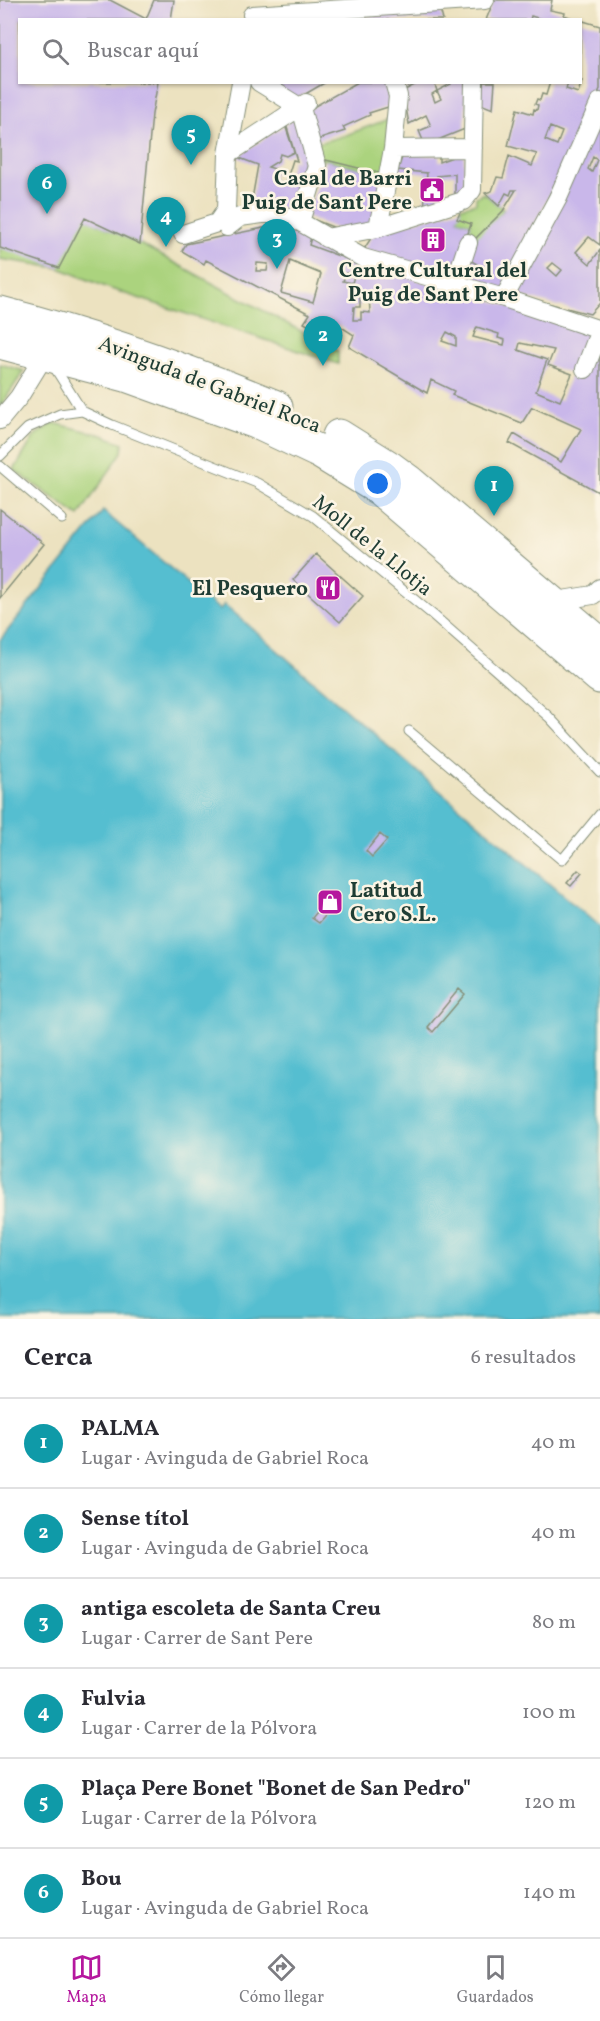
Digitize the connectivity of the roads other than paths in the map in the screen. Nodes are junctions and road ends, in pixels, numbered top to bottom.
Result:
1 (485, 1) edge
2 (252, 12) edge
3 (241, 84) edge
4 (263, 84) edge
5 (395, 84) edge
6 (474, 84) edge
7 (600, 102) edge
8 (304, 106) junction
9 (473, 148) junction
10 (393, 149) junction
11 (228, 154) junction
12 (300, 222) junction
13 (227, 227) dead end
14 (378, 228) junction
15 (183, 234) dead end
16 (326, 238) junction
17 (468, 243) dead end
18 (455, 284) junction
19 (504, 298) junction
20 (0, 313) edge
21 (36, 322) junction
22 (600, 330) edge
23 (0, 342) edge
24 (46, 353) junction
25 (585, 369) dead end
26 (82, 411) junction
27 (0, 420) edge
28 (0, 456) edge
29 (0, 466) edge
30 (62, 519) dead end
31 (598, 595) edge
32 (550, 602) junction
33 (600, 644) edge
34 (600, 676) edge
35 (409, 731) dead end
36 (600, 772) edge
37 (600, 814) edge

1 - 2 street
3 - 11 street
4 - 8 street
5 - 10 street
6 - 9 street
7 - 19 street
8 - 11 street
8 - 12 street
9 - 10 street
9 - 14 street
10 - 14 street
11 - 15 street
12 - 13 street
12 - 16 street
14 - 16 street
16 - 18 street
17 - 18 street
18 - 19 street
19 - 22 street
20 - 21 highway, Avinguda de Gabriel Roca
21 - 24 street
21 - 32 highway, Avinguda de Gabriel Roca
22 - 25 street
23 - 24 highway, Avinguda de Gabriel Roca
24 - 26 lane
24 - 27 street
24 - 34 highway, Avinguda de Gabriel Roca
26 - 28 lane
26 - 36 lane, Moll de la Llotja
29 - 30 lane
31 - 32 street
32 - 33 highway, Avinguda de Gabriel Roca
35 - 37 lane

